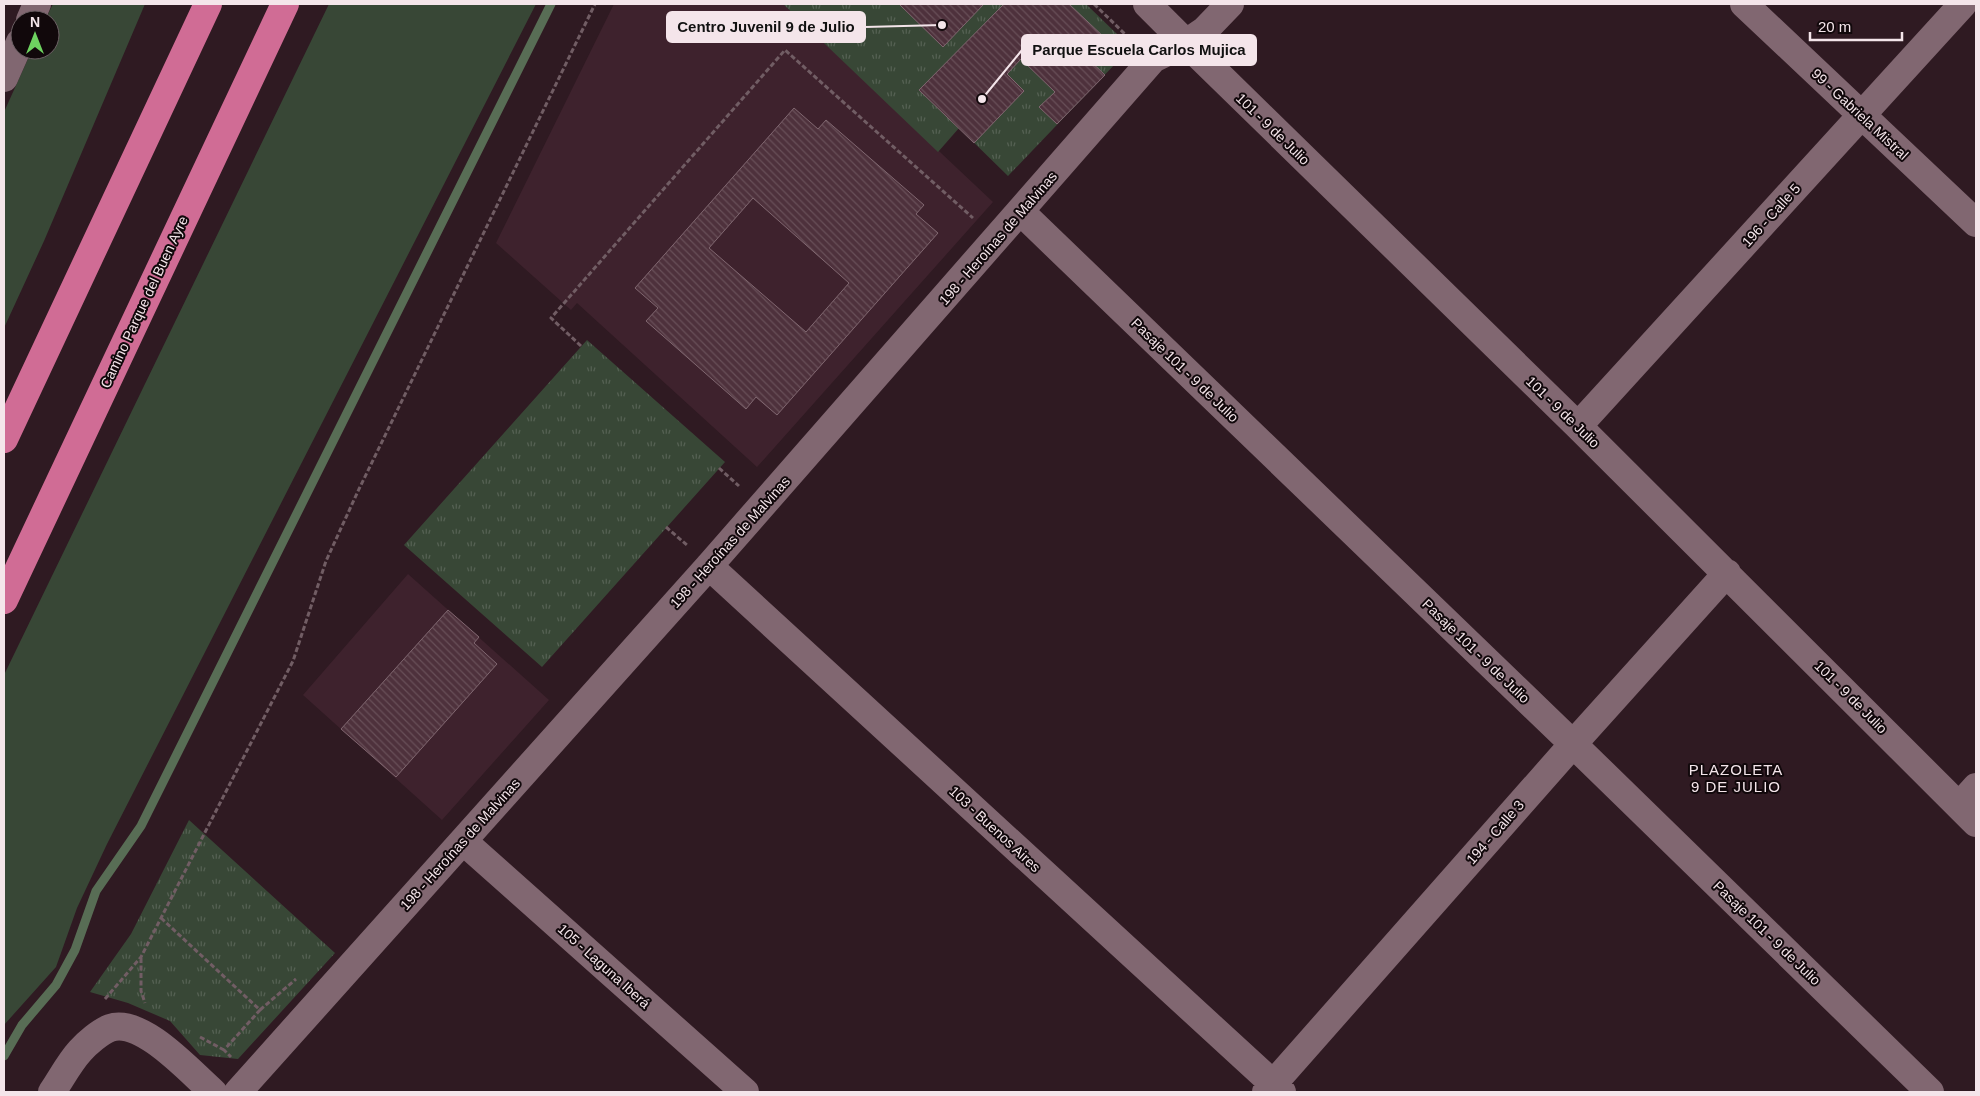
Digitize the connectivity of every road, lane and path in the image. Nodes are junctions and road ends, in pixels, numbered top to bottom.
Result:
1 (208, 4) edge
2 (285, 4) edge
3 (595, 4) edge
4 (1094, 4) edge
5 (1147, 4) edge
6 (1230, 4) edge
7 (1744, 4) edge
8 (1963, 4) edge
9 (1186, 43) junction
10 (1153, 59) junction
11 (12, 60) edge
12 (4, 78) edge
13 (1861, 115) junction
14 (1021, 212) junction
15 (974, 220) dead end
16 (1976, 223) edge
17 (581, 346) dead end
18 (1578, 426) junction
19 (4, 440) edge
20 (719, 468) dead end
21 (737, 483) dead end
22 (666, 527) dead end
23 (700, 558) junction
24 (1727, 573) junction
25 (4, 600) edge
26 (1573, 744) junction
27 (1971, 805) edge
28 (462, 841) junction
29 (161, 918) junction
30 (141, 957) junction
31 (150, 1037) junction
32 (92, 1041) junction
33 (245, 1084) edge
34 (1273, 1090) edge
35 (52, 1092) edge
36 (213, 1092) edge
37 (745, 1092) edge
38 (1930, 1092) edge

1 - 19 highway
2 - 25 highway, Camino Parque del Buen Ayre
3 - 29 path
4 - 10 path
5 - 9 street, 101 - 9 de Julio
6 - 9 street, 198 - Heroínas de Malvinas
7 - 13 street, 99 - Gabriela Mistral
8 - 13 street, 196 - Calle 5
9 - 10 street, 198 - Heroínas de Malvinas
9 - 18 street, 101 - 9 de Julio
10 - 14 street, 198 - Heroínas de Malvinas
11 - 12 street
13 - 16 street, 99 - Gabriela Mistral
13 - 18 street, 196 - Calle 5
14 - 23 street, 198 - Heroínas de Malvinas
14 - 26 street, Pasaje 101 - 9 de Julio
15 - 17 path
18 - 24 street, 101 - 9 de Julio
20 - 21 path
22 - 23 path
23 - 28 street, 198 - Heroínas de Malvinas
23 - 34 street, 103 - Buenos Aires
24 - 26 street, 194 - Calle 3
24 - 27 street, 101 - 9 de Julio
26 - 34 street, 194 - Calle 3
26 - 38 street, Pasaje 101 - 9 de Julio
28 - 33 street, 198 - Heroínas de Malvinas
28 - 37 street, 105 - Laguna Iberá
29 - 30 path
29 - 33 path
30 - 31 path
30 - 32 path
31 - 32 street
31 - 36 street
32 - 35 street

